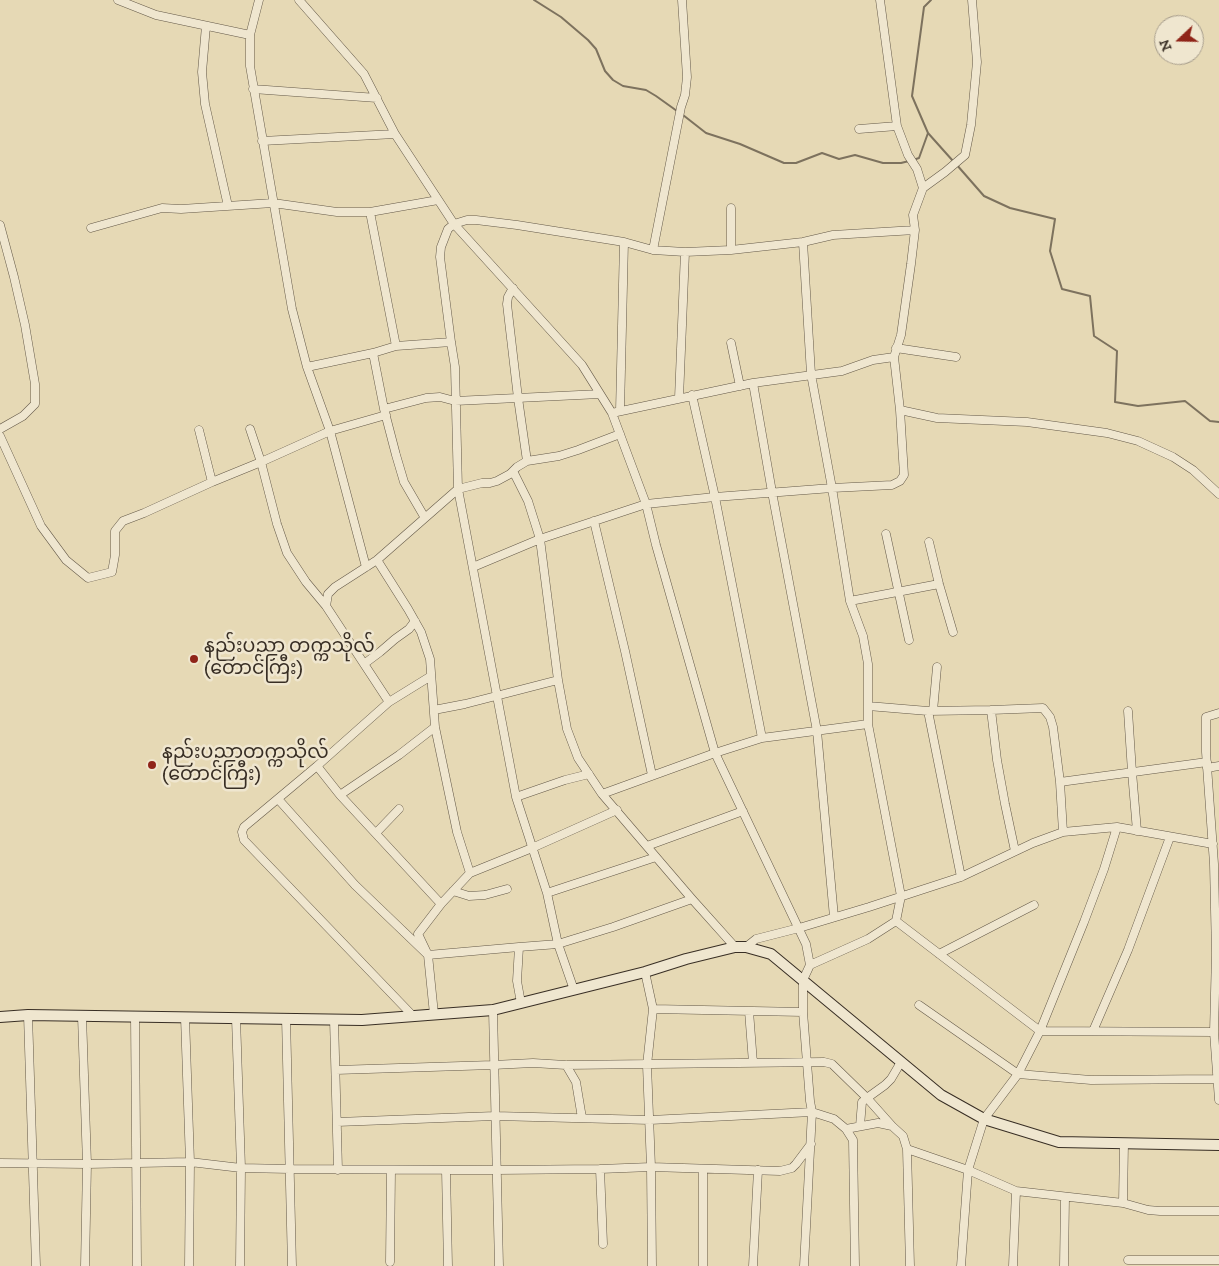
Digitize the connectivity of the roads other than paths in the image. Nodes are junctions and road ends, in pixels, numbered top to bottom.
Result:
1 (118, 0) edge
2 (259, 0) edge
3 (299, 0) edge
4 (682, 0) edge
5 (880, 0) edge
6 (972, 0) edge
7 (206, 26) junction
8 (250, 35) junction
9 (254, 89) junction
10 (377, 98) junction
11 (897, 126) junction
12 (859, 129) dead end
13 (395, 134) junction
14 (262, 141) junction
15 (923, 188) junction
16 (438, 200) junction
17 (273, 203) junction
18 (228, 206) junction
19 (730, 208) dead end
20 (370, 212) junction
21 (454, 224) junction
22 (0, 226) edge
23 (91, 228) dead end
24 (915, 230) junction
25 (624, 242) junction
26 (803, 242) junction
27 (653, 250) junction
28 (731, 250) junction
29 (685, 252) junction
30 (513, 288) junction
31 (451, 342) junction
32 (731, 343) dead end
33 (396, 346) junction
34 (896, 348) junction
35 (373, 353) junction
36 (894, 357) junction
37 (956, 357) dead end
38 (307, 367) junction
39 (811, 374) junction
40 (753, 383) junction
41 (740, 386) junction
42 (600, 394) junction
43 (692, 395) junction
44 (518, 398) junction
45 (679, 398) junction
46 (456, 401) junction
47 (900, 410) junction
48 (385, 412) junction
49 (616, 412) junction
50 (0, 429) edge
51 (250, 429) dead end
52 (199, 430) dead end
53 (330, 431) junction
54 (620, 434) junction
55 (0, 436) edge
56 (527, 461) junction
57 (261, 462) junction
58 (513, 471) junction
59 (212, 482) junction
60 (832, 488) junction
61 (458, 489) junction
62 (772, 492) junction
63 (1219, 494) edge
64 (714, 497) junction
65 (646, 504) junction
66 (425, 518) junction
67 (594, 522) junction
68 (886, 534) dead end
69 (540, 539) junction
70 (929, 542) dead end
71 (377, 560) junction
72 (473, 566) junction
73 (366, 567) junction
74 (939, 584) junction
75 (899, 592) junction
76 (850, 601) junction
77 (326, 606) junction
78 (415, 622) junction
79 (953, 632) dead end
80 (909, 640) dead end
81 (364, 664) junction
82 (938, 667) dead end
83 (431, 676) junction
84 (558, 680) junction
85 (497, 696) junction
86 (389, 702) junction
87 (868, 706) junction
88 (434, 710) junction
89 (991, 710) junction
90 (931, 711) junction
91 (1128, 711) dead end
92 (1219, 713) edge
93 (868, 724) junction
94 (435, 727) junction
95 (817, 731) junction
96 (762, 738) junction
97 (715, 752) junction
98 (1207, 765) junction
99 (317, 766) junction
100 (1219, 766) edge
101 (1132, 772) junction
102 (589, 774) junction
103 (652, 775) junction
104 (1060, 782) junction
105 (602, 794) junction
106 (340, 795) junction
107 (516, 797) junction
108 (278, 799) junction
109 (399, 808) dead end
110 (617, 810) junction
111 (743, 811) junction
112 (1215, 814) edge
113 (1117, 827) junction
114 (1137, 831) junction
115 (1063, 832) junction
116 (376, 833) junction
117 (1170, 837) junction
118 (1213, 844) junction
119 (647, 846) junction
120 (532, 848) junction
121 (1015, 851) junction
122 (656, 857) junction
123 (1217, 864) edge
124 (470, 873) junction
125 (961, 877) junction
126 (508, 889) dead end
127 (453, 891) junction
128 (547, 893) junction
129 (901, 896) junction
130 (692, 899) junction
131 (441, 904) junction
132 (1034, 905) dead end
133 (1217, 915) edge
134 (834, 917) junction
135 (896, 921) junction
136 (799, 928) junction
137 (558, 944) junction
138 (519, 947) junction
139 (735, 947) junction
140 (746, 947) junction
141 (939, 954) junction
142 (428, 955) junction
143 (810, 965) junction
144 (1217, 966) edge
145 (645, 972) junction
146 (803, 980) junction
147 (574, 990) junction
148 (520, 1003) junction
149 (919, 1005) dead end
150 (654, 1009) junction
151 (493, 1010) junction
152 (748, 1011) junction
153 (803, 1012) junction
154 (434, 1014) junction
155 (28, 1015) junction
156 (82, 1016) junction
157 (135, 1016) junction
158 (413, 1016) junction
159 (0, 1017) edge
160 (186, 1017) junction
161 (236, 1018) junction
162 (286, 1018) junction
163 (334, 1019) junction
164 (1040, 1031) junction
165 (1093, 1031) junction
166 (1214, 1032) junction
167 (806, 1062) junction
168 (902, 1062) junction
169 (753, 1063) junction
170 (493, 1065) junction
171 (566, 1065) junction
172 (647, 1065) junction
173 (336, 1070) junction
174 (1018, 1074) junction
175 (1218, 1079) edge
176 (866, 1098) junction
177 (1219, 1100) edge
178 (812, 1112) junction
179 (495, 1116) junction
180 (582, 1118) junction
181 (984, 1119) junction
182 (650, 1120) junction
183 (337, 1122) junction
184 (860, 1126) junction
185 (892, 1126) junction
186 (846, 1128) junction
187 (1124, 1143) junction
188 (811, 1144) junction
189 (1219, 1146) edge
190 (907, 1149) junction
191 (33, 1162) junction
192 (190, 1162) junction
193 (0, 1163) edge
194 (136, 1163) junction
195 (87, 1164) junction
196 (651, 1167) junction
197 (241, 1168) junction
198 (290, 1169) junction
199 (600, 1169) junction
200 (703, 1169) junction
201 (338, 1170) junction
202 (391, 1170) junction
203 (446, 1170) junction
204 (496, 1170) junction
205 (758, 1170) junction
206 (968, 1170) junction
207 (1016, 1191) junction
208 (1065, 1197) junction
209 (1123, 1203) junction
210 (1219, 1212) edge
211 (602, 1244) dead end
212 (1128, 1260) dead end
213 (1219, 1260) edge
214 (390, 1262) dead end
215 (36, 1266) edge
216 (85, 1266) edge
217 (137, 1266) edge
218 (189, 1266) edge
219 (240, 1266) edge
220 (292, 1266) edge
221 (448, 1266) edge
222 (499, 1266) edge
223 (652, 1266) edge
224 (703, 1266) edge
225 (753, 1266) edge
226 (804, 1266) edge
227 (855, 1266) edge
228 (910, 1266) edge
229 (961, 1266) edge
230 (1012, 1266) edge
231 (1064, 1266) edge

1 - 7 street
2 - 8 street
3 - 10 street
4 - 27 street
5 - 11 street
6 - 15 street
7 - 8 street
7 - 18 street
8 - 9 street
9 - 10 street
9 - 14 street
10 - 13 street
11 - 12 street
11 - 15 street
13 - 14 street
13 - 16 street
14 - 17 street
15 - 24 street
16 - 20 street
16 - 21 street
17 - 18 street
17 - 20 street
17 - 38 street
18 - 23 street
19 - 28 street
20 - 33 street
21 - 25 street
21 - 30 street
21 - 31 street
22 - 50 street
24 - 26 street
24 - 34 street
25 - 27 street
25 - 49 street
26 - 28 street
26 - 39 street
27 - 29 street
28 - 29 street
29 - 45 street
30 - 42 street
30 - 44 street
31 - 33 street
31 - 46 street
32 - 41 street
33 - 35 street
34 - 36 street
34 - 37 street
35 - 38 street
35 - 48 street
36 - 39 street
36 - 47 street
38 - 53 street
39 - 40 street
39 - 60 street
40 - 41 street
40 - 62 street
41 - 43 street
42 - 44 street
42 - 49 street
43 - 45 street
43 - 64 street
44 - 46 street
44 - 56 street
45 - 49 street
46 - 48 street
46 - 61 street
47 - 60 street
47 - 63 street
48 - 53 street
48 - 66 street
49 - 54 street
51 - 57 street
52 - 59 street
53 - 57 street
53 - 73 street
54 - 56 street
54 - 65 street
55 - 59 street
56 - 58 street
57 - 59 street
57 - 77 street
58 - 61 street
58 - 69 street
60 - 62 street
60 - 76 street
61 - 66 street
61 - 72 street
62 - 64 street
62 - 95 street
64 - 65 street
64 - 96 street
65 - 67 street
65 - 97 street
66 - 71 street
67 - 69 street
67 - 103 street
68 - 75 street
69 - 72 street
69 - 84 street
70 - 74 street
71 - 73 street
71 - 78 street
72 - 85 street
73 - 77 street
74 - 75 street
74 - 79 street
75 - 76 street
75 - 80 street
76 - 87 street
77 - 81 street
78 - 81 street
78 - 83 street
81 - 86 street
82 - 90 street
83 - 86 street
83 - 88 street
84 - 85 street
84 - 102 street
85 - 88 street
85 - 107 street
86 - 99 street
87 - 90 street
87 - 93 street
88 - 94 street
89 - 90 street
89 - 104 street
89 - 121 street
90 - 125 street
91 - 101 street
92 - 98 street
93 - 95 street
93 - 129 street
94 - 106 street
94 - 124 street
95 - 96 street
95 - 134 street
96 - 97 street
97 - 103 street
97 - 111 street
98 - 100 street
98 - 101 street
98 - 112 street
99 - 106 street
99 - 108 street
101 - 104 street
101 - 114 street
102 - 105 street
102 - 107 street
103 - 105 street
104 - 115 street
105 - 110 street
106 - 116 street
107 - 120 street
108 - 142 street
108 - 158 street
109 - 116 street
110 - 119 street
110 - 120 street
111 - 119 street
111 - 136 street
112 - 118 street
113 - 114 street
113 - 115 street
113 - 164 street
114 - 117 street
115 - 121 street
116 - 131 street
117 - 118 street
117 - 165 street
118 - 123 street
119 - 122 street
120 - 124 street
120 - 128 street
121 - 125 street
122 - 128 street
122 - 130 street
123 - 133 street
124 - 127 street
125 - 129 street
126 - 127 street
127 - 131 street
128 - 137 street
129 - 134 street
129 - 135 street
130 - 137 street
130 - 139 street
131 - 142 street
132 - 141 street
133 - 144 street
134 - 136 street
135 - 141 street
135 - 143 street
136 - 140 street
136 - 143 street
137 - 138 street
137 - 147 street
138 - 142 street
138 - 148 street
139 - 140 main road
139 - 145 main road
140 - 146 main road
141 - 164 street
142 - 154 street
143 - 146 street
144 - 166 street
145 - 147 main road
145 - 150 street
146 - 153 street
146 - 168 main road
147 - 148 main road
148 - 151 main road
149 - 174 street
150 - 152 street
150 - 172 street
151 - 154 main road
151 - 170 street
152 - 153 street
152 - 169 street
153 - 167 street
154 - 158 main road
155 - 156 main road
155 - 159 main road
155 - 191 street
156 - 157 main road
156 - 195 street
157 - 160 main road
157 - 194 street
158 - 163 main road
160 - 161 main road
160 - 192 street
161 - 162 main road
161 - 197 street
162 - 163 main road
162 - 198 street
163 - 173 street
164 - 165 street
164 - 174 street
165 - 166 street
166 - 175 street
167 - 169 street
167 - 176 street
167 - 178 street
168 - 176 street
168 - 181 main road
169 - 172 street
170 - 171 street
170 - 173 street
170 - 179 street
171 - 172 street
171 - 180 street
172 - 182 street
173 - 183 street
174 - 175 street
174 - 181 street
175 - 177 street
176 - 184 street
176 - 185 street
178 - 182 street
178 - 186 street
178 - 188 street
179 - 180 street
179 - 183 street
179 - 204 street
180 - 182 street
181 - 187 main road
181 - 206 street
182 - 196 street
183 - 201 street
184 - 185 street
184 - 186 street
185 - 190 street
186 - 227 street
187 - 189 main road
187 - 209 street
188 - 205 street
188 - 226 street
190 - 206 street
190 - 228 street
191 - 193 street
191 - 195 street
191 - 215 street
192 - 194 street
192 - 197 street
192 - 218 street
194 - 195 street
194 - 217 street
195 - 216 street
196 - 199 street
196 - 200 street
196 - 223 street
197 - 198 street
197 - 219 street
198 - 201 street
198 - 220 street
199 - 204 street
199 - 211 street
200 - 205 street
200 - 224 street
201 - 202 street
202 - 203 street
202 - 214 street
203 - 204 street
203 - 221 street
204 - 222 street
205 - 225 street
206 - 207 street
206 - 229 street
207 - 208 street
207 - 230 street
208 - 209 street
208 - 231 street
209 - 210 street
212 - 213 street

